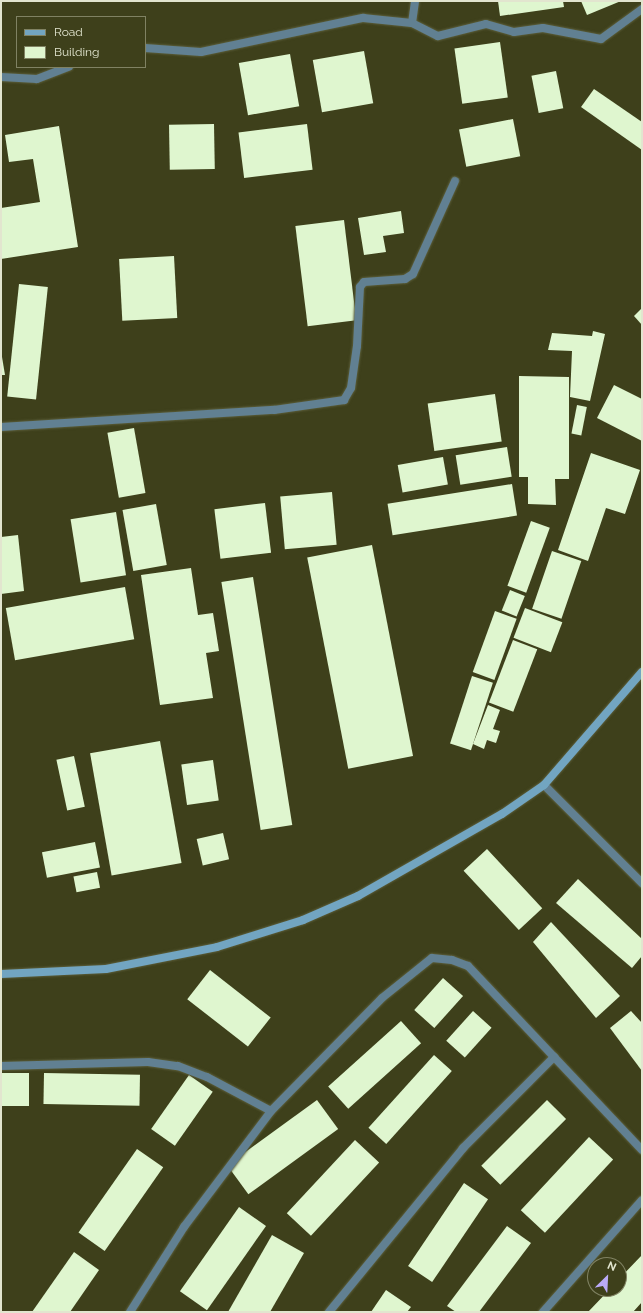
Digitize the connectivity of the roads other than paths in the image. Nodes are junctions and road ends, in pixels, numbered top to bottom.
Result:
1 (415, 1) edge
2 (642, 9) edge
3 (412, 23) junction
4 (146, 48) edge
5 (66, 68) edge
6 (1, 78) edge
7 (455, 181) dead end
8 (1, 427) edge
9 (642, 672) edge
10 (544, 785) junction
11 (642, 883) edge
12 (1, 974) edge
13 (554, 1057) junction
14 (1, 1066) edge
15 (271, 1112) junction
16 (642, 1150) edge
17 (642, 1200) edge
18 (130, 1312) edge
19 (329, 1312) edge
20 (543, 1312) edge

1 - 3 street
2 - 3 street
3 - 4 street
5 - 6 street
7 - 8 street
9 - 10 main road
10 - 11 street
10 - 12 main road
13 - 15 street
13 - 16 street
13 - 19 street
14 - 15 street
15 - 18 street
17 - 20 street

